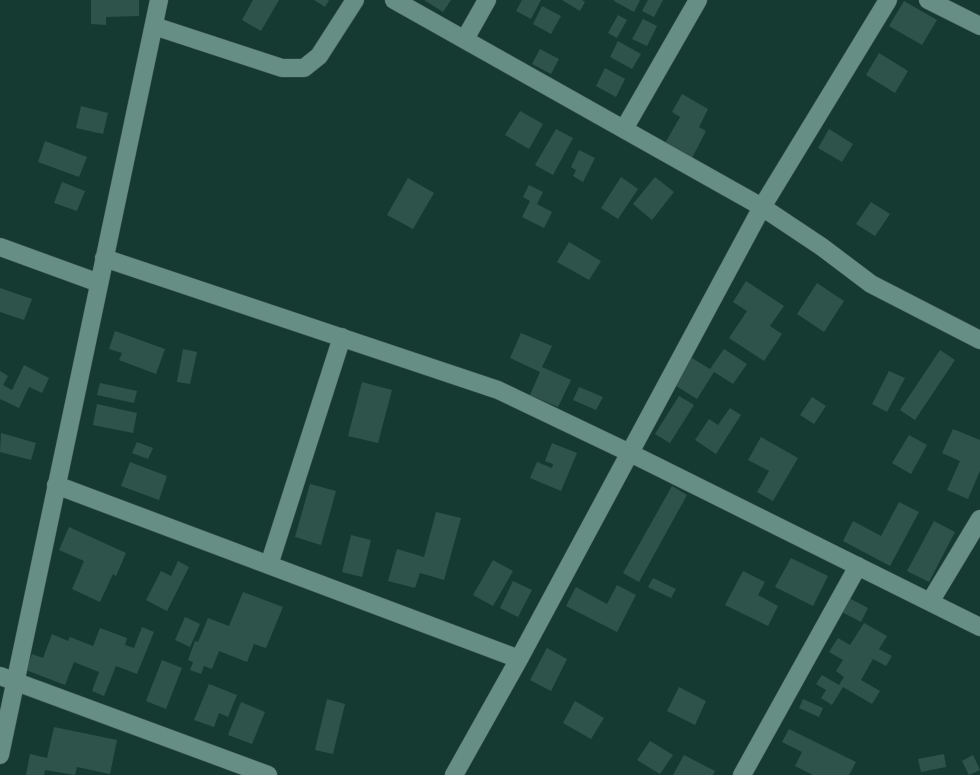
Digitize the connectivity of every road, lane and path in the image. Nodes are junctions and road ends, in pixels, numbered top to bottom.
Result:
1 (159, 0) edge
2 (355, 0) edge
3 (394, 0) edge
4 (487, 0) edge
5 (698, 0) edge
6 (888, 0) edge
7 (928, 0) edge
8 (154, 26) junction
9 (980, 26) edge
10 (465, 40) junction
11 (624, 129) junction
12 (762, 207) junction
13 (0, 247) edge
14 (104, 258) junction
15 (99, 283) junction
16 (342, 338) junction
17 (980, 340) edge
18 (630, 453) junction
19 (56, 485) junction
20 (980, 519) edge
21 (269, 565) junction
22 (858, 566) junction
23 (930, 602) junction
24 (980, 627) edge
25 (519, 659) junction
26 (7, 679) edge
27 (0, 755) edge
28 (268, 775) edge
29 (454, 775) edge
30 (742, 775) edge

1 - 8 street
2 - 8 street
3 - 10 street
4 - 10 street
5 - 11 street
6 - 12 street
7 - 9 street
8 - 14 street
10 - 11 street
11 - 12 street
12 - 17 street
12 - 18 street
13 - 15 street
14 - 15 street
14 - 16 street
15 - 19 street
16 - 18 street
16 - 21 street
18 - 22 street
18 - 25 street
19 - 21 street
19 - 26 street
20 - 23 street
21 - 25 street
22 - 23 street
22 - 30 street
23 - 24 street
25 - 29 street
26 - 27 street
26 - 28 street

